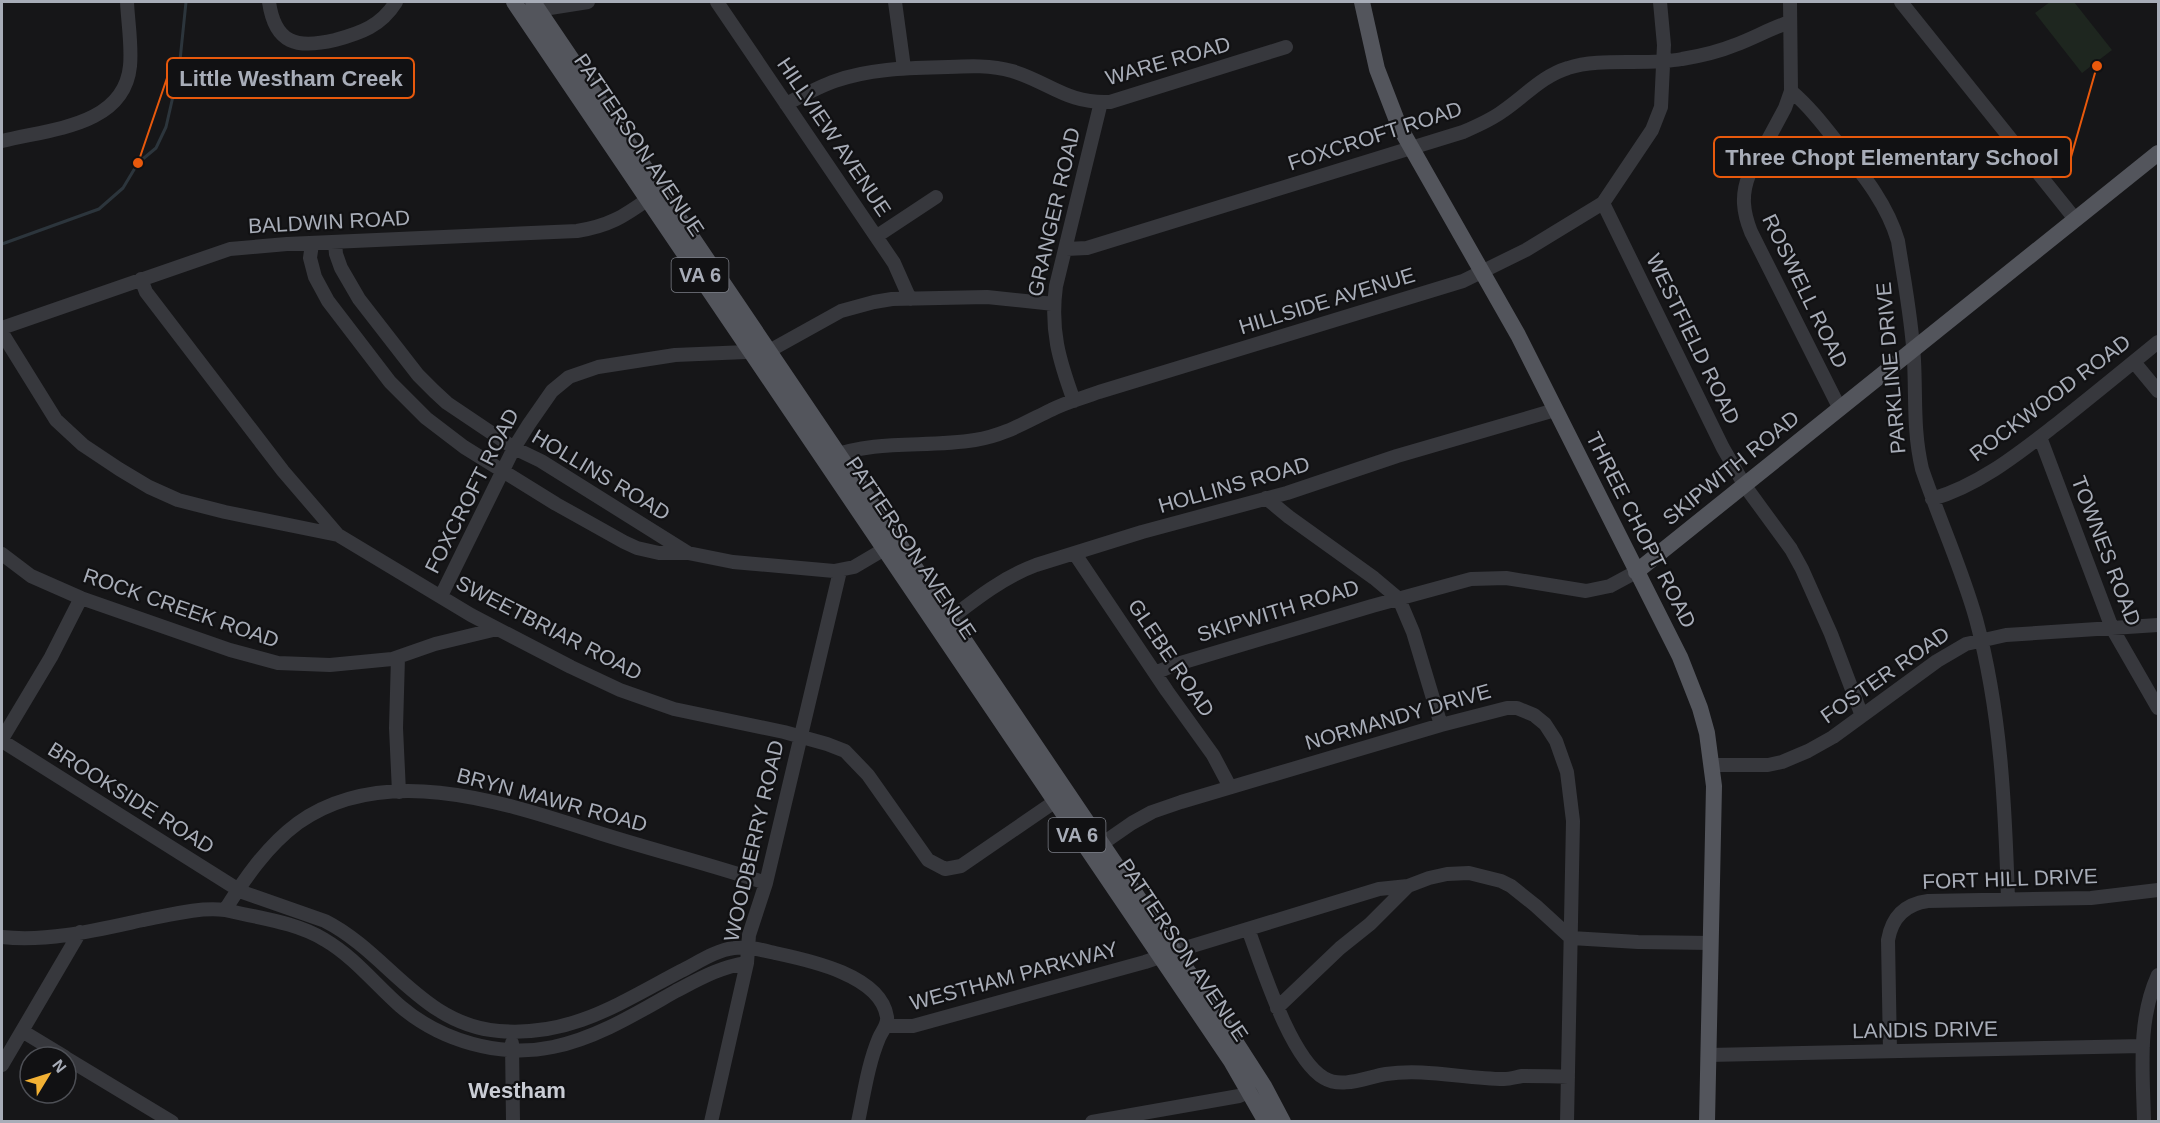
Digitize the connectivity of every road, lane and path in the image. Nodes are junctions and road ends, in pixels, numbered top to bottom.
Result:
1 (127, 2) edge
2 (269, 2) edge
3 (396, 2) edge
4 (588, 2) edge
5 (717, 2) edge
6 (895, 2) edge
7 (1362, 2) edge
8 (1660, 2) edge
9 (1790, 2) edge
10 (1902, 2) edge
11 (527, 6) edge
12 (1790, 22) junction
13 (1286, 47) dead end
14 (1664, 62) junction
15 (904, 68) junction
16 (1791, 91) junction
17 (1101, 102) junction
18 (786, 105) junction
19 (2, 141) edge
20 (1412, 148) junction
21 (2158, 153) edge
22 (654, 195) junction
23 (936, 197) dead end
24 (1603, 203) junction
25 (2075, 219) junction
26 (877, 236) junction
27 (335, 243) junction
28 (312, 244) junction
29 (1066, 249) junction
30 (1483, 273) junction
31 (141, 279) junction
32 (910, 299) junction
33 (1054, 304) junction
34 (2, 328) edge
35 (2, 333) edge
36 (2158, 342) edge
37 (1913, 350) junction
38 (751, 351) junction
39 (769, 351) junction
40 (2134, 362) junction
41 (2158, 391) edge
42 (1074, 401) junction
43 (1840, 409) junction
44 (1555, 410) junction
45 (2040, 437) junction
46 (514, 448) junction
47 (831, 456) junction
48 (504, 471) junction
49 (1745, 486) junction
50 (1266, 498) junction
51 (1932, 499) junction
52 (338, 535) junction
53 (891, 546) junction
54 (688, 553) junction
55 (2, 554) edge
56 (1075, 554) junction
57 (840, 571) junction
58 (1636, 572) junction
59 (441, 596) junction
60 (81, 598) junction
61 (1399, 599) junction
62 (944, 623) junction
63 (2158, 625) edge
64 (497, 628) junction
65 (2112, 628) junction
66 (1981, 639) junction
67 (398, 657) junction
68 (1155, 673) junction
69 (2158, 708) edge
70 (1862, 716) junction
71 (1441, 725) junction
72 (800, 736) junction
73 (2, 740) edge
74 (1712, 765) junction
75 (1230, 787) junction
76 (399, 792) junction
77 (1061, 798) junction
78 (1095, 848) junction
79 (766, 883) junction
80 (1408, 886) junction
81 (238, 890) junction
82 (2158, 890) edge
83 (2008, 899) junction
84 (225, 910) junction
85 (1248, 930) junction
86 (80, 932) junction
87 (2, 937) edge
88 (1571, 938) junction
89 (1711, 943) junction
90 (748, 948) junction
91 (1167, 954) junction
92 (747, 963) junction
93 (2158, 975) edge
94 (1277, 1008) junction
95 (886, 1026) junction
96 (22, 1032) junction
97 (512, 1032) junction
98 (44, 1045) edge
99 (2143, 1046) junction
100 (512, 1050) junction
101 (1890, 1052) junction
102 (1708, 1055) junction
103 (2, 1065) edge
104 (78, 1066) edge
105 (1568, 1077) junction
106 (1257, 1089) junction
107 (172, 1122) edge
108 (513, 1122) edge
109 (711, 1122) edge
110 (858, 1122) edge
111 (1092, 1122) edge
112 (1266, 1122) edge
113 (1283, 1122) edge
114 (1567, 1122) edge
115 (1707, 1122) edge
116 (2144, 1122) edge

1 - 19 street
2 - 3 street
4 - 11 street
5 - 18 street, HILLVIEW AVENUE
6 - 15 street
7 - 20 main road, THREE CHOPT ROAD
8 - 14 street, HILLSIDE AVENUE
9 - 12 street
10 - 25 street
11 - 22 main road, PATTERSON AVENUE / VA 6
12 - 14 street, FOXCROFT ROAD
12 - 16 street
13 - 17 street, WARE ROAD
14 - 20 street, FOXCROFT ROAD
14 - 24 street, HILLSIDE AVENUE
15 - 17 street, WARE ROAD
15 - 18 street, WARE ROAD
16 - 37 street, PARKLINE DRIVE
16 - 43 street, ROSWELL ROAD
17 - 29 street, GRANGER ROAD
18 - 26 street, HILLVIEW AVENUE
20 - 29 street, FOXCROFT ROAD
20 - 30 main road, THREE CHOPT ROAD
21 - 25 main road, SKIPWITH ROAD
22 - 27 street, BALDWIN ROAD
22 - 38 main road, PATTERSON AVENUE / VA 6
22 - 39 main road, PATTERSON AVENUE / VA 6
23 - 26 street
24 - 30 street, HILLSIDE AVENUE
24 - 49 street, WESTFIELD ROAD
25 - 37 main road, SKIPWITH ROAD
26 - 32 street, HILLVIEW AVENUE
27 - 28 street, BALDWIN ROAD
27 - 46 street, HOLLINS ROAD
28 - 31 street, BALDWIN ROAD
28 - 48 street, HOLLINS ROAD
29 - 33 street, GRANGER ROAD
30 - 42 street, HILLSIDE AVENUE
30 - 44 main road, THREE CHOPT ROAD
31 - 34 street, BALDWIN ROAD
31 - 52 street, SWEETBRIAR ROAD
32 - 33 street, FOXCROFT ROAD
32 - 39 street, FOXCROFT ROAD
33 - 42 street, GRANGER ROAD
35 - 52 street
36 - 40 street, ROCKWOOD ROAD
37 - 43 main road, SKIPWITH ROAD
37 - 51 street, PARKLINE DRIVE
38 - 39 street, FOXCROFT ROAD
38 - 46 street, FOXCROFT ROAD
38 - 47 main road, PATTERSON AVENUE / VA 6
39 - 47 main road, PATTERSON AVENUE / VA 6
40 - 41 street
40 - 45 street, ROCKWOOD ROAD
42 - 47 street, HILLSIDE AVENUE
43 - 49 main road, SKIPWITH ROAD
44 - 50 street, HOLLINS ROAD
44 - 58 main road, THREE CHOPT ROAD
45 - 51 street, ROCKWOOD ROAD
45 - 65 street, TOWNES ROAD
46 - 48 street, FOXCROFT ROAD
46 - 54 street, HOLLINS ROAD
47 - 53 main road, PATTERSON AVENUE / VA 6
48 - 54 street, HOLLINS ROAD
48 - 59 street, FOXCROFT ROAD
49 - 58 main road, SKIPWITH ROAD
49 - 70 street, WESTFIELD ROAD
50 - 56 street, HOLLINS ROAD
50 - 61 street
51 - 66 street, PARKLINE DRIVE
52 - 59 street, SWEETBRIAR ROAD
53 - 57 street, HOLLINS ROAD
53 - 62 main road, PATTERSON AVENUE / VA 6
54 - 57 street, HOLLINS ROAD
55 - 60 street, ROCK CREEK ROAD
56 - 62 street, HOLLINS ROAD
56 - 68 street, GLEBE ROAD
57 - 72 street, WOODBERRY ROAD
58 - 61 street, SKIPWITH ROAD
58 - 74 main road, THREE CHOPT ROAD
59 - 64 street, SWEETBRIAR ROAD
60 - 67 street, ROCK CREEK ROAD
60 - 73 street
61 - 68 street, SKIPWITH ROAD
61 - 71 street
62 - 77 main road, PATTERSON AVENUE / VA 6
63 - 65 street, FOSTER ROAD
64 - 67 street, ROCK CREEK ROAD
64 - 72 street, SWEETBRIAR ROAD
65 - 66 street, FOSTER ROAD
65 - 69 street, TOWNES ROAD
66 - 70 street, FOSTER ROAD
66 - 83 street, PARKLINE DRIVE
67 - 76 street
68 - 75 street, GLEBE ROAD
70 - 74 street, FOSTER ROAD
71 - 75 street, NORMANDY DRIVE
71 - 88 street, NORMANDY DRIVE
72 - 77 street, SWEETBRIAR ROAD
72 - 79 street, WOODBERRY ROAD
73 - 81 street, BROOKSIDE ROAD
74 - 89 main road, THREE CHOPT ROAD
75 - 78 street, NORMANDY DRIVE
76 - 79 street, BRYN MAWR ROAD
76 - 81 street, BRYN MAWR ROAD
77 - 78 main road, PATTERSON AVENUE / VA 6
78 - 91 main road, PATTERSON AVENUE / VA 6
79 - 90 street, WOODBERRY ROAD
80 - 85 street, WESTHAM PARKWAY
80 - 88 street
80 - 94 street
81 - 84 street, BRYN MAWR ROAD
81 - 97 street, WESTHAM PARKWAY
82 - 83 street, FORT HILL DRIVE
83 - 101 street, FORT HILL DRIVE
84 - 86 street
84 - 100 street
85 - 91 street, WESTHAM PARKWAY
85 - 94 street
86 - 87 street
86 - 96 street
88 - 89 street
88 - 105 street, NORMANDY DRIVE
89 - 102 main road, THREE CHOPT ROAD
90 - 92 street, WOODBERRY ROAD
90 - 95 street, WESTHAM PARKWAY
90 - 97 street, WESTHAM PARKWAY
91 - 95 street, WESTHAM PARKWAY
91 - 106 main road, PATTERSON AVENUE / VA 6
92 - 100 street
92 - 109 street, WOODBERRY ROAD
93 - 99 street
94 - 105 street
95 - 110 street
96 - 98 street
96 - 103 street
97 - 100 street
99 - 101 street, LANDIS DRIVE
99 - 116 street
100 - 108 street
101 - 102 street, LANDIS DRIVE
102 - 115 main road, THREE CHOPT ROAD
104 - 107 street
105 - 114 street, NORMANDY DRIVE
106 - 111 street
106 - 112 main road, PATTERSON AVENUE / VA 6
106 - 113 main road, PATTERSON AVENUE / VA 6

